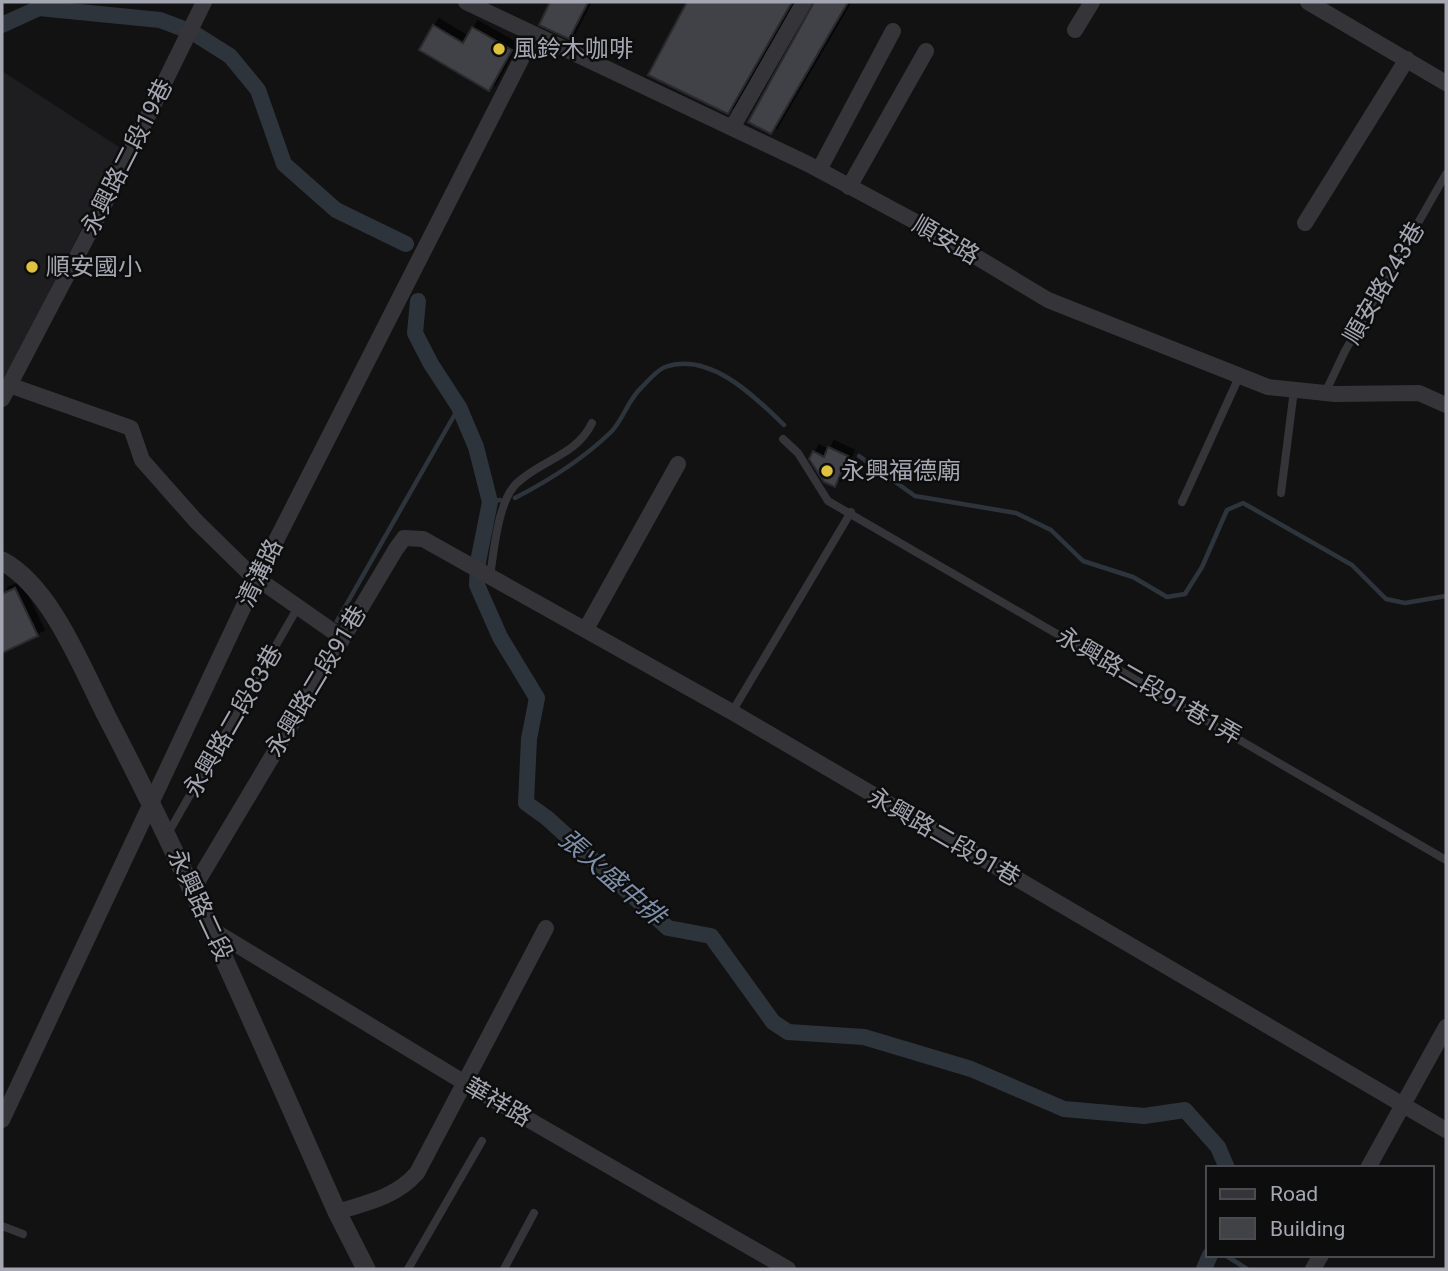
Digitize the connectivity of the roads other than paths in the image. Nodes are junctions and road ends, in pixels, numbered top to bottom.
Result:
1 (204, 2) edge
2 (466, 2) edge
3 (804, 2) edge
4 (1092, 2) edge
5 (1308, 2) edge
6 (1075, 30) dead end
7 (892, 31) dead end
8 (534, 34) junction
9 (926, 51) dead end
10 (1407, 59) junction
11 (1446, 83) edge
12 (733, 128) junction
13 (818, 170) junction
14 (1446, 174) edge
15 (849, 187) junction
16 (1306, 223) dead end
17 (1239, 377) junction
18 (1294, 390) junction
19 (6, 392) edge
20 (1325, 393) junction
21 (1446, 405) edge
22 (592, 423) dead end
23 (783, 439) dead end
24 (678, 464) dead end
25 (1280, 493) dead end
26 (1182, 502) dead end
27 (851, 512) junction
28 (2, 561) edge
29 (482, 571) junction
30 (257, 578) junction
31 (298, 607) junction
32 (586, 629) junction
33 (341, 638) junction
34 (732, 712) junction
35 (151, 801) junction
36 (167, 835) junction
37 (1446, 860) edge
38 (194, 889) junction
39 (546, 928) dead end
40 (211, 929) junction
41 (1446, 1027) edge
42 (465, 1083) junction
43 (1402, 1105) junction
44 (2, 1120) edge
45 (1446, 1130) edge
46 (482, 1141) dead end
47 (1369, 1166) edge
48 (337, 1212) junction
49 (534, 1213) dead end
50 (2, 1226) edge
51 (23, 1234) dead end
52 (366, 1269) edge
53 (408, 1269) edge
54 (504, 1269) edge
55 (788, 1269) edge

1 - 19 street, 永興路二段19巷
2 - 8 street, 順安路
3 - 12 street
4 - 6 street
5 - 10 street
7 - 13 street
8 - 12 street, 順安路
8 - 30 street, 清溝路
9 - 15 street
10 - 11 street
10 - 16 street
12 - 13 street, 順安路
13 - 15 street, 順安路
14 - 20 lane, 順安路243巷
15 - 17 street, 順安路
17 - 18 street, 順安路
17 - 26 lane
18 - 20 street, 順安路
18 - 25 lane
19 - 30 street, 永興路二段19巷
20 - 21 street, 順安路
22 - 29 lane
23 - 27 lane, 永興路二段91巷1弄
24 - 32 street
27 - 34 lane
27 - 37 lane, 永興路二段91巷1弄
28 - 35 street, 永興路二段
29 - 32 street, 永興路二段91巷
29 - 33 street, 永興路二段91巷
30 - 31 street, 永興路二段19巷
30 - 35 street, 清溝路
31 - 33 street, 永興路二段19巷
31 - 36 lane, 永興路二段83巷
32 - 34 street, 永興路二段91巷
33 - 38 street, 永興路二段91巷
34 - 43 street, 永興路二段91巷
35 - 36 street, 永興路二段
35 - 44 street, 清溝路
36 - 38 street, 永興路二段
38 - 40 street, 永興路二段
39 - 42 street
40 - 42 street, 華祥路
40 - 48 street, 永興路二段
41 - 43 street
42 - 48 street
42 - 55 street, 華祥路
43 - 45 street, 永興路二段91巷
43 - 47 street
46 - 53 lane
48 - 52 street, 永興路二段
49 - 54 lane
50 - 51 lane

